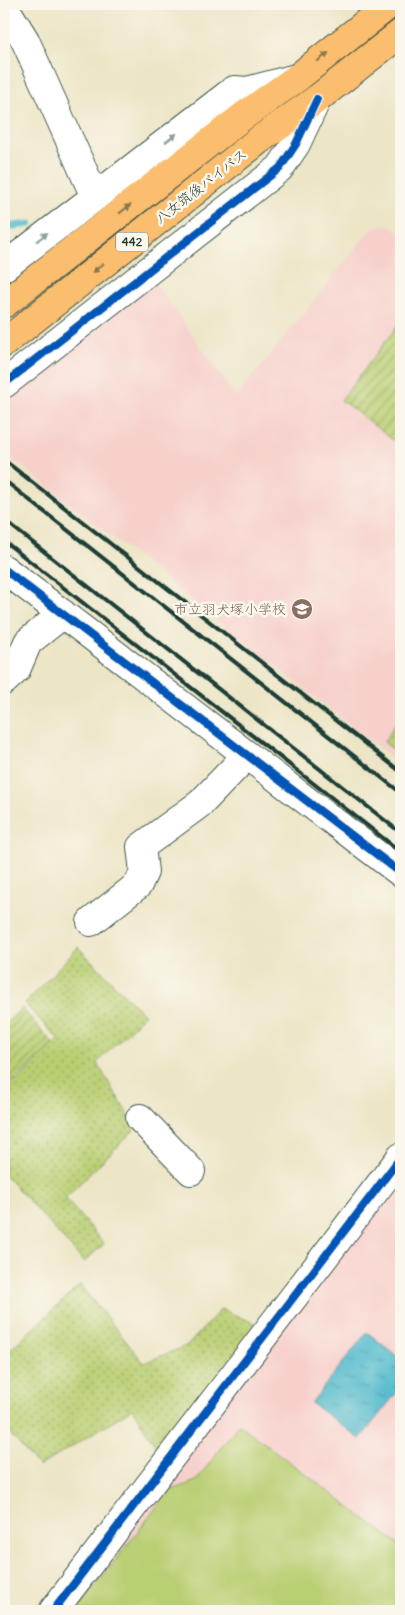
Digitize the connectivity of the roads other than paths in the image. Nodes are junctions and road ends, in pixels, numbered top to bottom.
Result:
1 (390, 4) edge
2 (4, 6) edge
3 (401, 33) edge
4 (297, 78) junction
5 (317, 99) junction
6 (95, 196) junction
7 (4, 267) edge
8 (4, 304) edge
9 (4, 343) edge
10 (4, 384) edge
11 (4, 568) edge
12 (63, 614) junction
13 (4, 681) edge
14 (247, 755) junction
15 (401, 873) edge
16 (90, 922) dead end
17 (140, 1118) dead end
18 (401, 1157) edge
19 (191, 1171) dead end
20 (53, 1611) edge

4 -> 1 highway, 八女筑後バイパス / 442
2 - 6 street
3 - 5 highway, 八女筑後バイパス / 442
6 -> 4 street
8 -> 4 highway, 八女筑後バイパス / 442
5 -> 9 highway, 八女筑後バイパス / 442
5 - 10 street
7 -> 6 street
11 - 12 street
12 - 13 street
12 - 14 street
14 - 15 street
14 - 16 street
17 - 19 street
18 - 20 street

